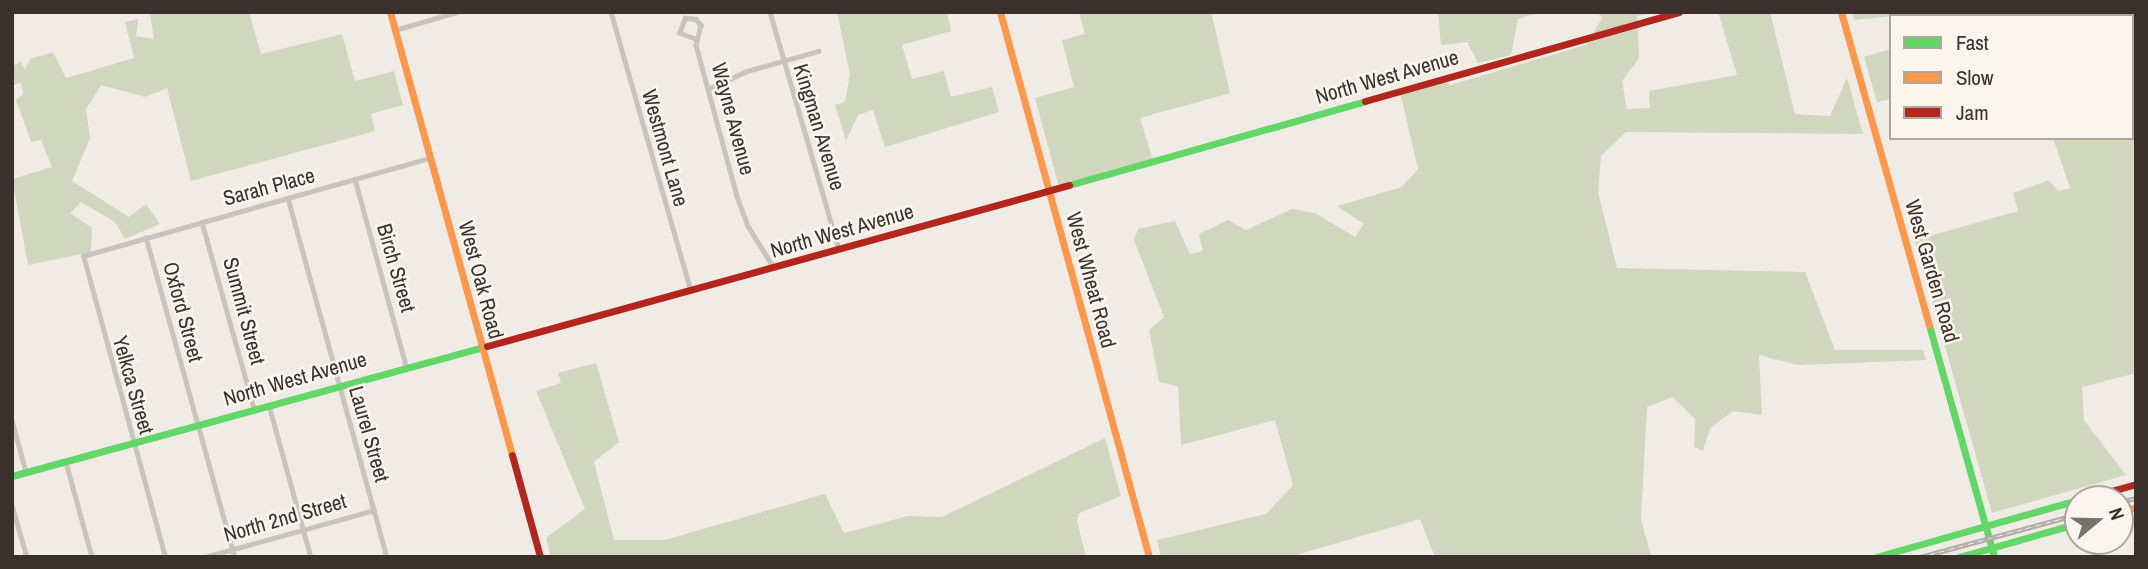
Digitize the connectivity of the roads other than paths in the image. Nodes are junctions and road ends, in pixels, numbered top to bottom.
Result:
1 (390, 12) edge
2 (457, 12) edge
3 (611, 12) edge
4 (770, 12) edge
5 (1000, 12) edge
6 (1679, 12) edge
7 (1841, 12) edge
8 (394, 30) junction
9 (695, 39) dead end
10 (818, 51) dead end
11 (783, 62) junction
12 (708, 89) junction
13 (430, 158) junction
14 (355, 179) junction
15 (1048, 189) junction
16 (288, 198) junction
17 (202, 222) junction
18 (146, 237) junction
19 (117, 245) joint
20 (839, 250) junction
21 (774, 268) junction
22 (691, 291) junction
23 (481, 346) junction
24 (406, 366) junction
25 (339, 385) junction
26 (268, 405) junction
27 (254, 408) junction
28 (12, 420) edge
29 (198, 424) junction
30 (133, 442) junction
31 (65, 461) junction
32 (26, 472) junction
33 (12, 476) edge
34 (2064, 504) edge
35 (12, 505) edge
36 (374, 510) junction
37 (1984, 526) junction
38 (2064, 527) edge
39 (303, 530) junction
40 (1990, 548) junction
41 (233, 549) junction
42 (27, 557) edge
43 (92, 557) edge
44 (165, 557) edge
45 (205, 557) edge
46 (234, 557) edge
47 (311, 557) edge
48 (387, 557) edge
49 (540, 557) edge
50 (1149, 557) edge
51 (1876, 557) edge
52 (1959, 557) edge
53 (1994, 557) edge

1 - 8 street, West Oak Road
2 - 8 street
3 - 22 street, Westmont Lane
4 - 11 street, Kingman Avenue
5 - 15 street, West Wheat Road
6 - 15 street, North West Avenue
7 - 37 street, West Garden Road
8 - 13 street, West Oak Road
9 - 12 street, Wayne Avenue
10 - 11 street
11 - 12 street
11 - 20 street, Kingman Avenue
12 - 21 street, Wayne Avenue
13 - 14 street, Sarah Place
13 - 23 street, West Oak Road
14 - 16 street, Sarah Place
14 - 24 street, Birch Street
15 - 20 street, North West Avenue
15 - 50 street, West Wheat Road
16 - 17 street, Sarah Place
16 - 25 street, Laurel Street
17 - 18 street, Sarah Place
17 - 27 street, Summit Street
18 - 19 street, Sarah Place
18 - 29 street, Oxford Street
19 - 30 street, Yelkca Street
20 - 21 street, North West Avenue
21 - 22 street, North West Avenue
22 - 23 street, North West Avenue
23 - 24 street, North West Avenue
23 - 49 street, West Oak Road
24 - 25 street, North West Avenue
25 - 26 street, North West Avenue
25 - 36 street, Laurel Street
26 - 27 street, North West Avenue
26 - 39 street
27 - 29 street, North West Avenue
28 - 32 street
29 - 30 street, North West Avenue
29 - 41 street, Oxford Street
30 - 31 street, North West Avenue
30 - 44 street, Yelkca Street
31 - 32 street, North West Avenue
31 - 43 street
32 - 33 street, North West Avenue
34 - 37 street
35 - 42 street
36 - 39 street, North 2nd Street
36 - 48 street, Laurel Street
37 - 40 street, West Garden Road
37 - 51 street
38 - 40 street
39 - 41 street, North 2nd Street
39 - 47 street
40 - 52 street
40 - 53 street, West Garden Road
41 - 45 street, North 2nd Street
41 - 46 street, Oxford Street

